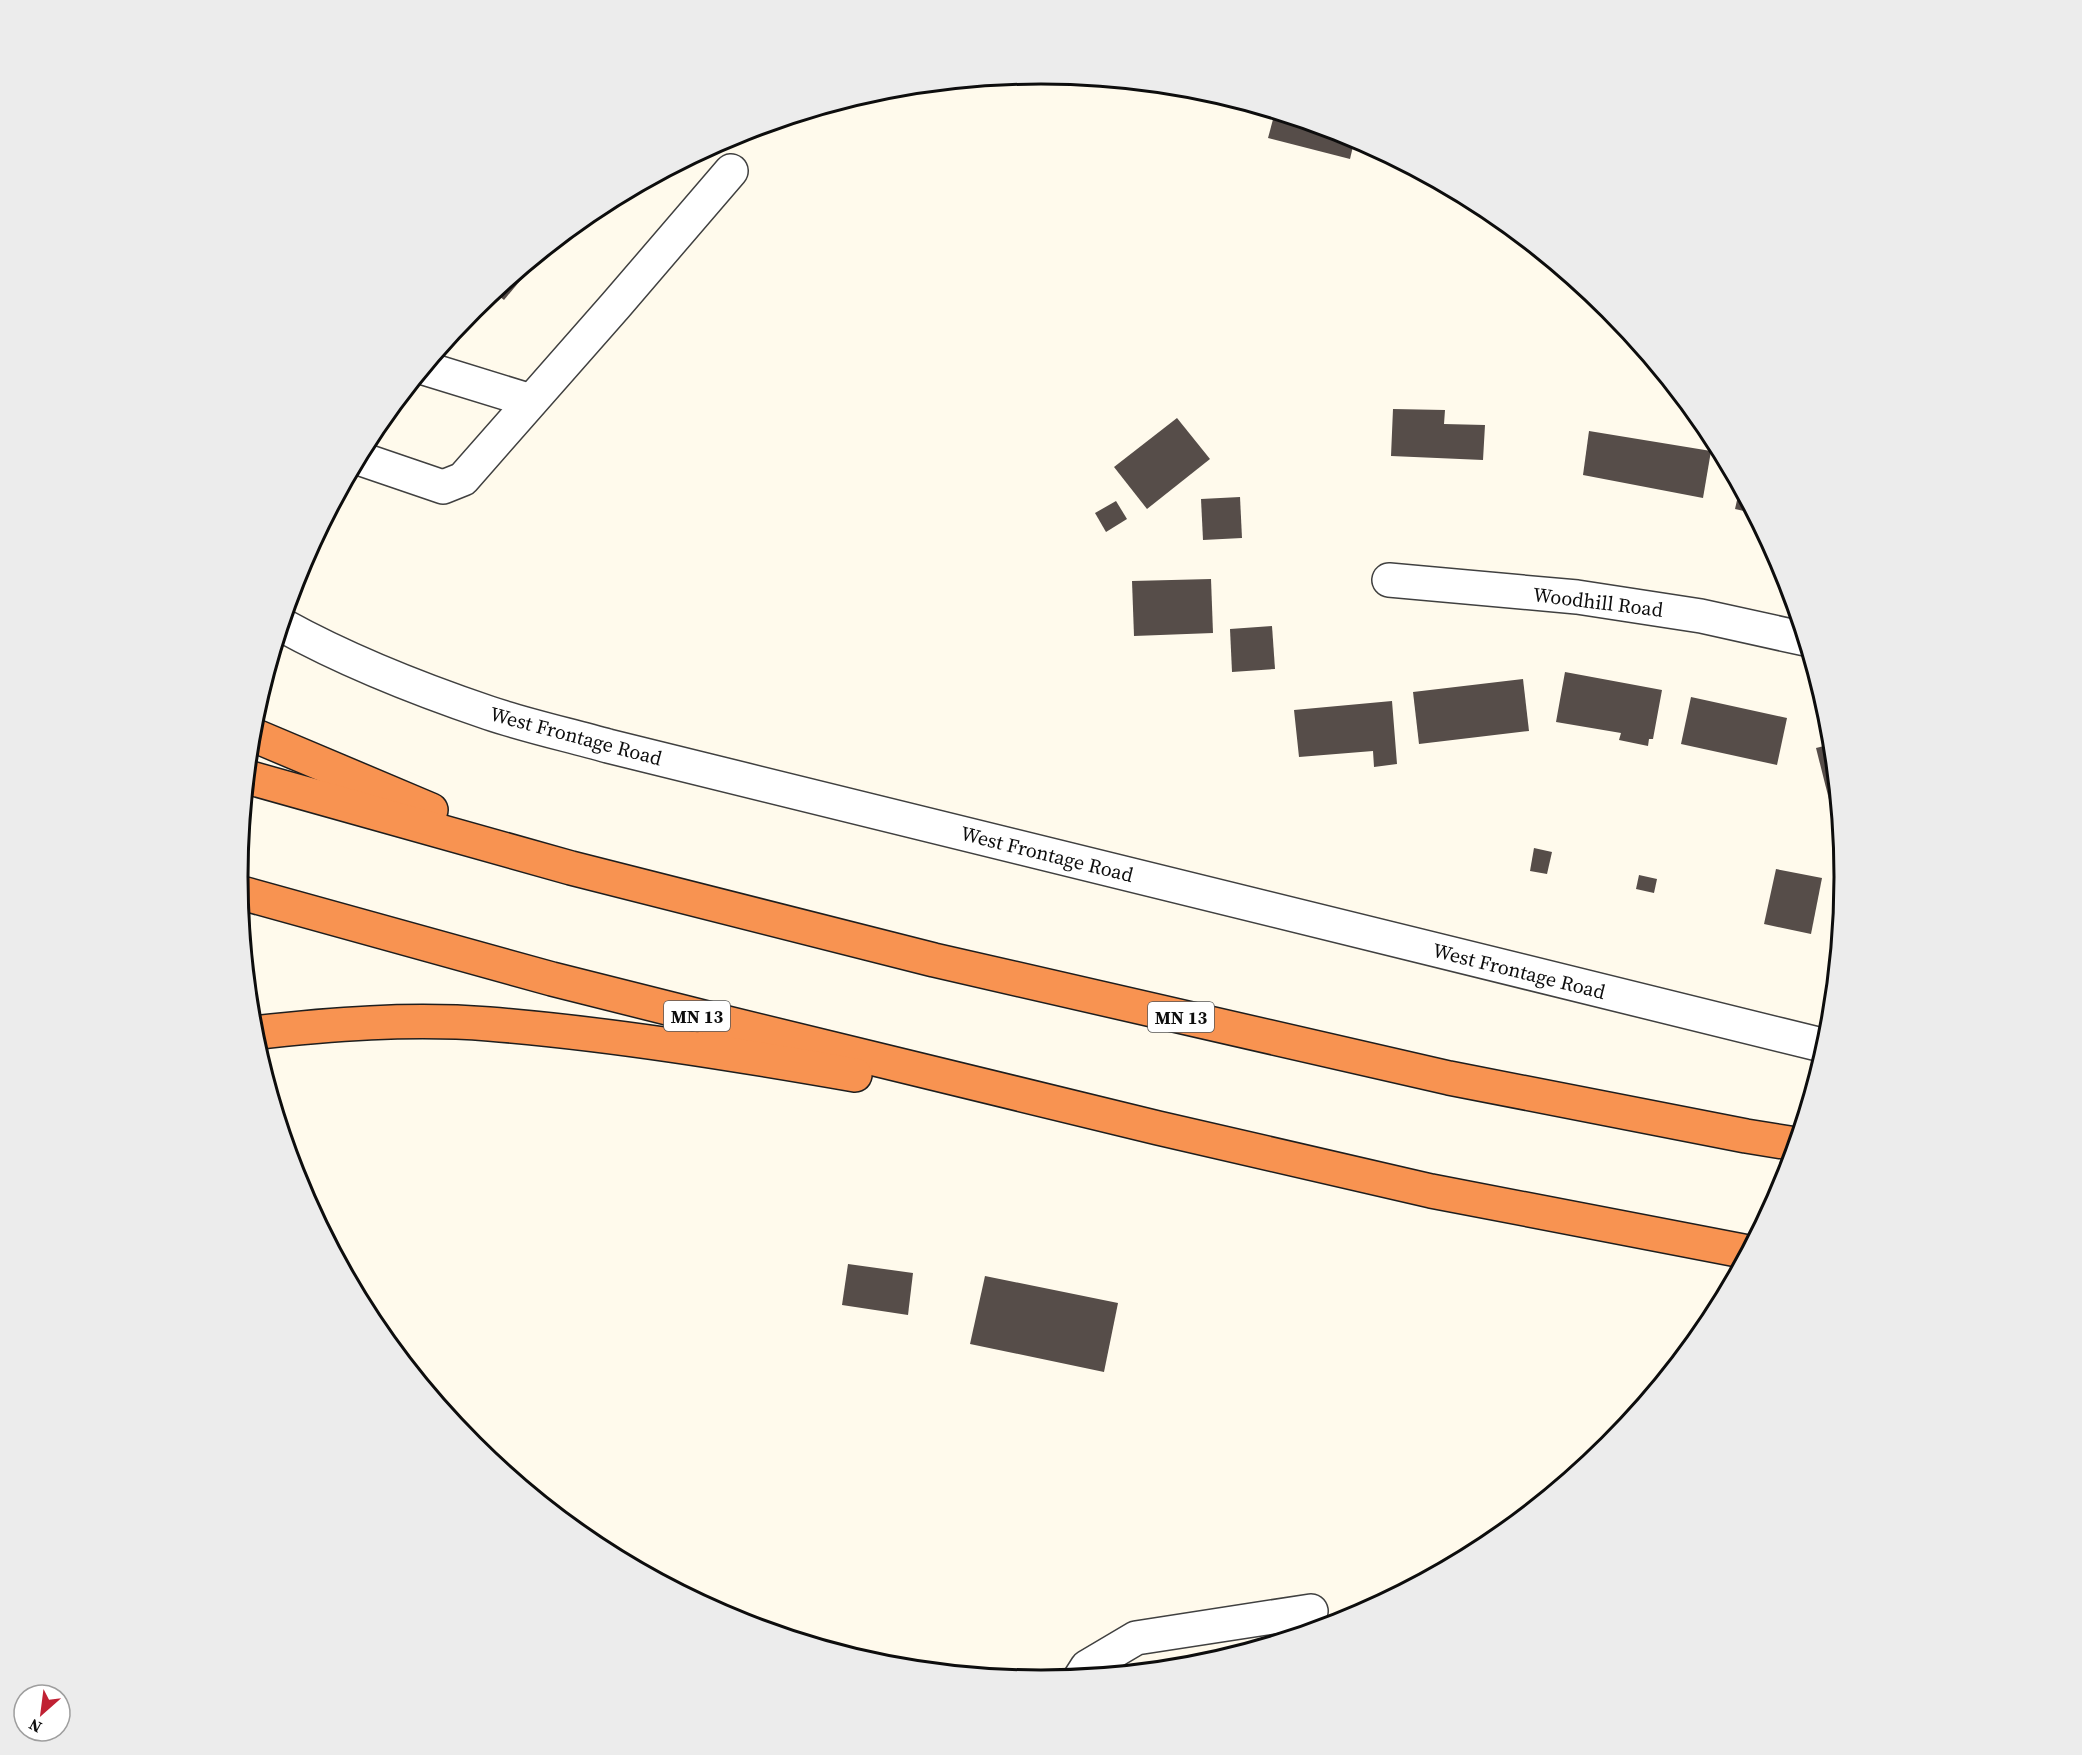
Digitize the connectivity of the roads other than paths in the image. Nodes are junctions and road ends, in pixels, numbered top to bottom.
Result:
1 (731, 171) dead end
2 (431, 370) edge
3 (531, 401) junction
4 (366, 461) edge
5 (1389, 580) dead end
6 (288, 628) edge
7 (1797, 637) edge
8 (260, 738) edge
9 (254, 779) edge
10 (571, 868) junction
11 (248, 895) edge
12 (263, 1032) edge
13 (1816, 1044) edge
14 (1158, 1128) junction
15 (1788, 1143) edge
16 (1741, 1251) edge
17 (1311, 1611) dead end
18 (1086, 1669) edge

1 - 3 street
2 - 3 street
3 - 4 street
5 - 7 street, Woodhill Road
6 - 13 street, West Frontage Road
8 - 10 highway
9 - 10 highway, MN 13
10 - 15 highway, MN 13
11 - 14 highway, MN 13
12 - 14 highway
14 - 16 highway, MN 13
17 - 18 street

